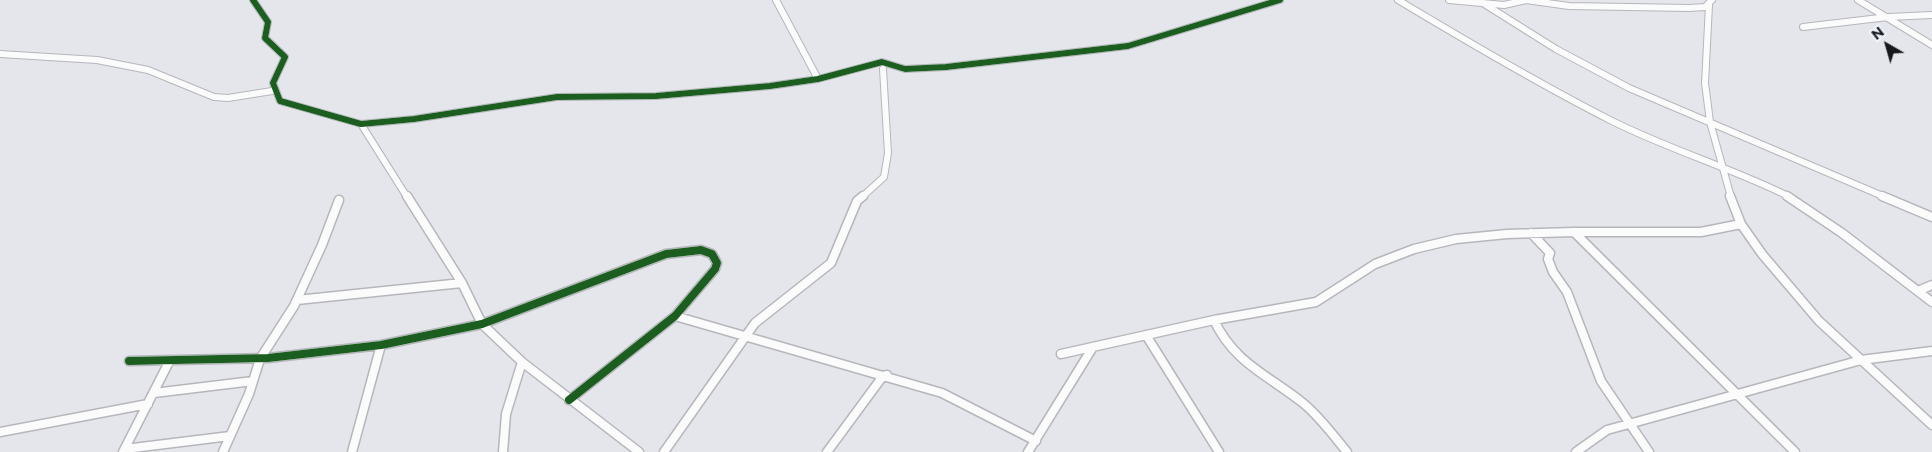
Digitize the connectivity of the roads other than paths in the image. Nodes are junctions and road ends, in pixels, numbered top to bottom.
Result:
1 (253, 0) edge
2 (776, 0) edge
3 (1280, 0) edge
4 (1398, 0) edge
5 (1449, 0) edge
6 (1858, 0) edge
7 (1481, 2) edge
8 (1710, 3) edge
9 (1932, 15) edge
10 (1888, 17) junction
11 (1803, 27) dead end
12 (1932, 45) edge
13 (0, 54) edge
14 (883, 69) junction
15 (905, 69) junction
16 (858, 70) junction
17 (818, 80) junction
18 (272, 91) junction
19 (1710, 122) junction
20 (362, 124) junction
21 (1722, 167) junction
22 (339, 200) dead end
23 (1932, 217) edge
24 (1741, 224) junction
25 (1574, 232) junction
26 (1531, 233) junction
27 (462, 283) junction
28 (1932, 285) edge
29 (1918, 291) junction
30 (298, 300) junction
31 (1932, 302) edge
32 (675, 316) junction
33 (1214, 320) junction
34 (482, 324) junction
35 (1146, 335) junction
36 (744, 336) junction
37 (381, 345) junction
38 (1093, 347) junction
39 (1932, 350) edge
40 (1061, 354) dead end
41 (260, 358) junction
42 (170, 360) junction
43 (1861, 360) junction
44 (130, 361) dead end
45 (522, 362) junction
46 (887, 375) junction
47 (253, 381) junction
48 (154, 392) junction
49 (1738, 393) junction
50 (570, 400) junction
51 (148, 404) junction
52 (1631, 424) junction
53 (1932, 425) edge
54 (0, 432) edge
55 (230, 436) junction
56 (1036, 441) junction
57 (124, 450) edge
58 (223, 452) edge
59 (352, 452) edge
60 (503, 452) edge
61 (639, 452) edge
62 (664, 452) edge
63 (828, 452) edge
64 (1028, 452) edge
65 (1220, 452) edge
66 (1347, 452) edge
67 (1576, 452) edge
68 (1649, 452) edge
69 (1795, 452) edge

1 - 18 street
2 - 17 street
3 - 15 street
4 - 21 street
5 - 7 street
6 - 10 street
7 - 8 street
7 - 19 street
8 - 19 street
9 - 10 street
10 - 11 street
10 - 12 street
13 - 18 street
14 - 15 street
14 - 16 street
14 - 36 street
15 - 16 street
16 - 17 street
17 - 20 street
18 - 20 street
19 - 21 street
19 - 23 street
20 - 27 street
21 - 24 street
21 - 29 street
22 - 30 street
24 - 25 street
24 - 43 street
25 - 26 street
25 - 49 street
26 - 33 street
26 - 52 street
27 - 30 street
27 - 34 street
28 - 29 street
29 - 31 street
30 - 41 street
32 - 34 street
32 - 36 street
32 - 50 street
33 - 35 street
33 - 66 street
34 - 37 street
34 - 45 street
35 - 38 street
35 - 65 street
36 - 46 street
36 - 62 street
37 - 41 street
37 - 59 street
38 - 40 street
38 - 56 street
39 - 43 street
41 - 42 street
41 - 47 street
42 - 44 street
42 - 48 street
43 - 49 street
43 - 53 street
45 - 50 street
45 - 60 street
46 - 56 street
46 - 63 street
47 - 48 street
47 - 55 street
48 - 51 street
49 - 52 street
49 - 69 street
50 - 61 street
51 - 54 street
51 - 57 street
52 - 67 street
52 - 68 street
55 - 57 street
55 - 58 street
56 - 64 street

